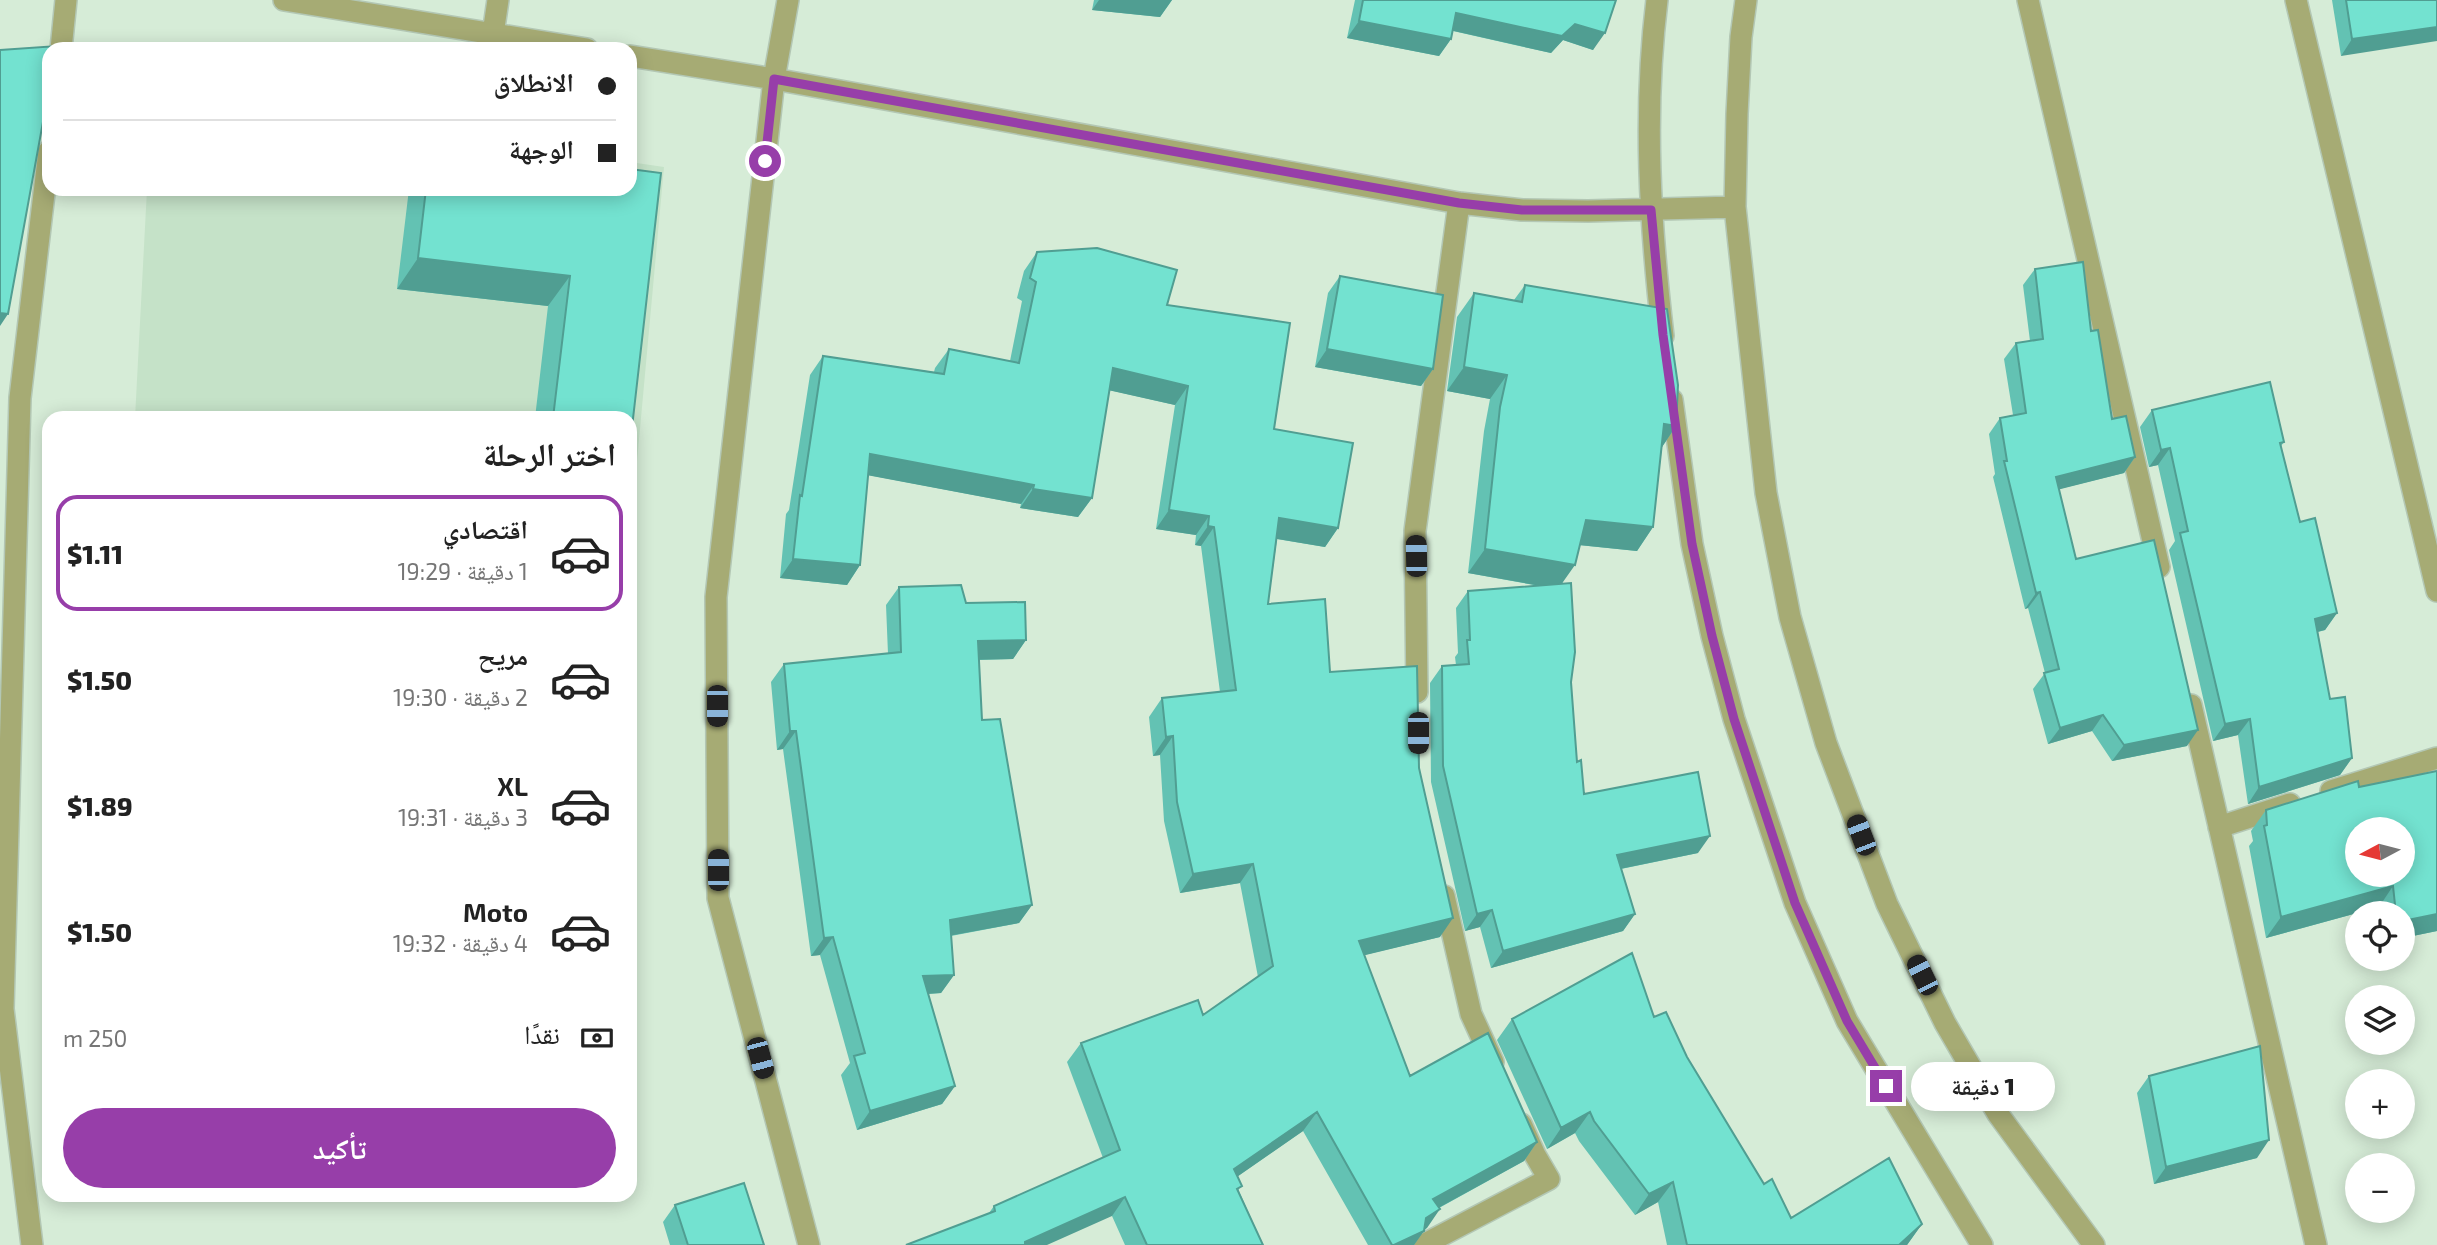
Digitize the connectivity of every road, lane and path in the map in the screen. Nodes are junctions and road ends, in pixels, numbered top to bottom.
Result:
1 (66, 0) edge
2 (284, 0) edge
3 (498, 0) edge
4 (788, 0) edge
5 (1657, 0) edge
6 (1746, 0) edge
7 (2028, 0) edge
8 (2295, 0) edge
9 (493, 34) junction
10 (62, 42) edge
11 (543, 42) edge
12 (637, 57) edge
13 (774, 79) junction
14 (42, 196) edge
15 (1459, 203) junction
16 (1735, 207) junction
17 (1651, 210) junction
18 (10, 399) edge
19 (2164, 588) edge
20 (2437, 591) edge
21 (2185, 681) edge
22 (1417, 718) edge
23 (2437, 758) edge
24 (2219, 827) junction
25 (1440, 879) edge
26 (1503, 1084) edge
27 (1514, 1108) edge
28 (8, 1117) edge
29 (32, 1245) edge
30 (809, 1245) edge
31 (1423, 1245) edge
32 (1982, 1245) edge
33 (2094, 1245) edge
34 (2316, 1245) edge

1 - 10 street
2 - 9 street
3 - 9 street
4 - 13 street
5 - 17 street
6 - 16 street
7 - 19 street
8 - 20 street
9 - 11 street
12 - 13 street
13 - 15 street
13 - 30 street
14 - 18 street
15 - 17 street
15 - 22 street
16 - 17 street
16 - 33 street
17 - 32 street
18 - 28 street
21 - 24 street
23 - 24 street
24 - 34 street
25 - 26 street
27 - 31 street
28 - 29 street

